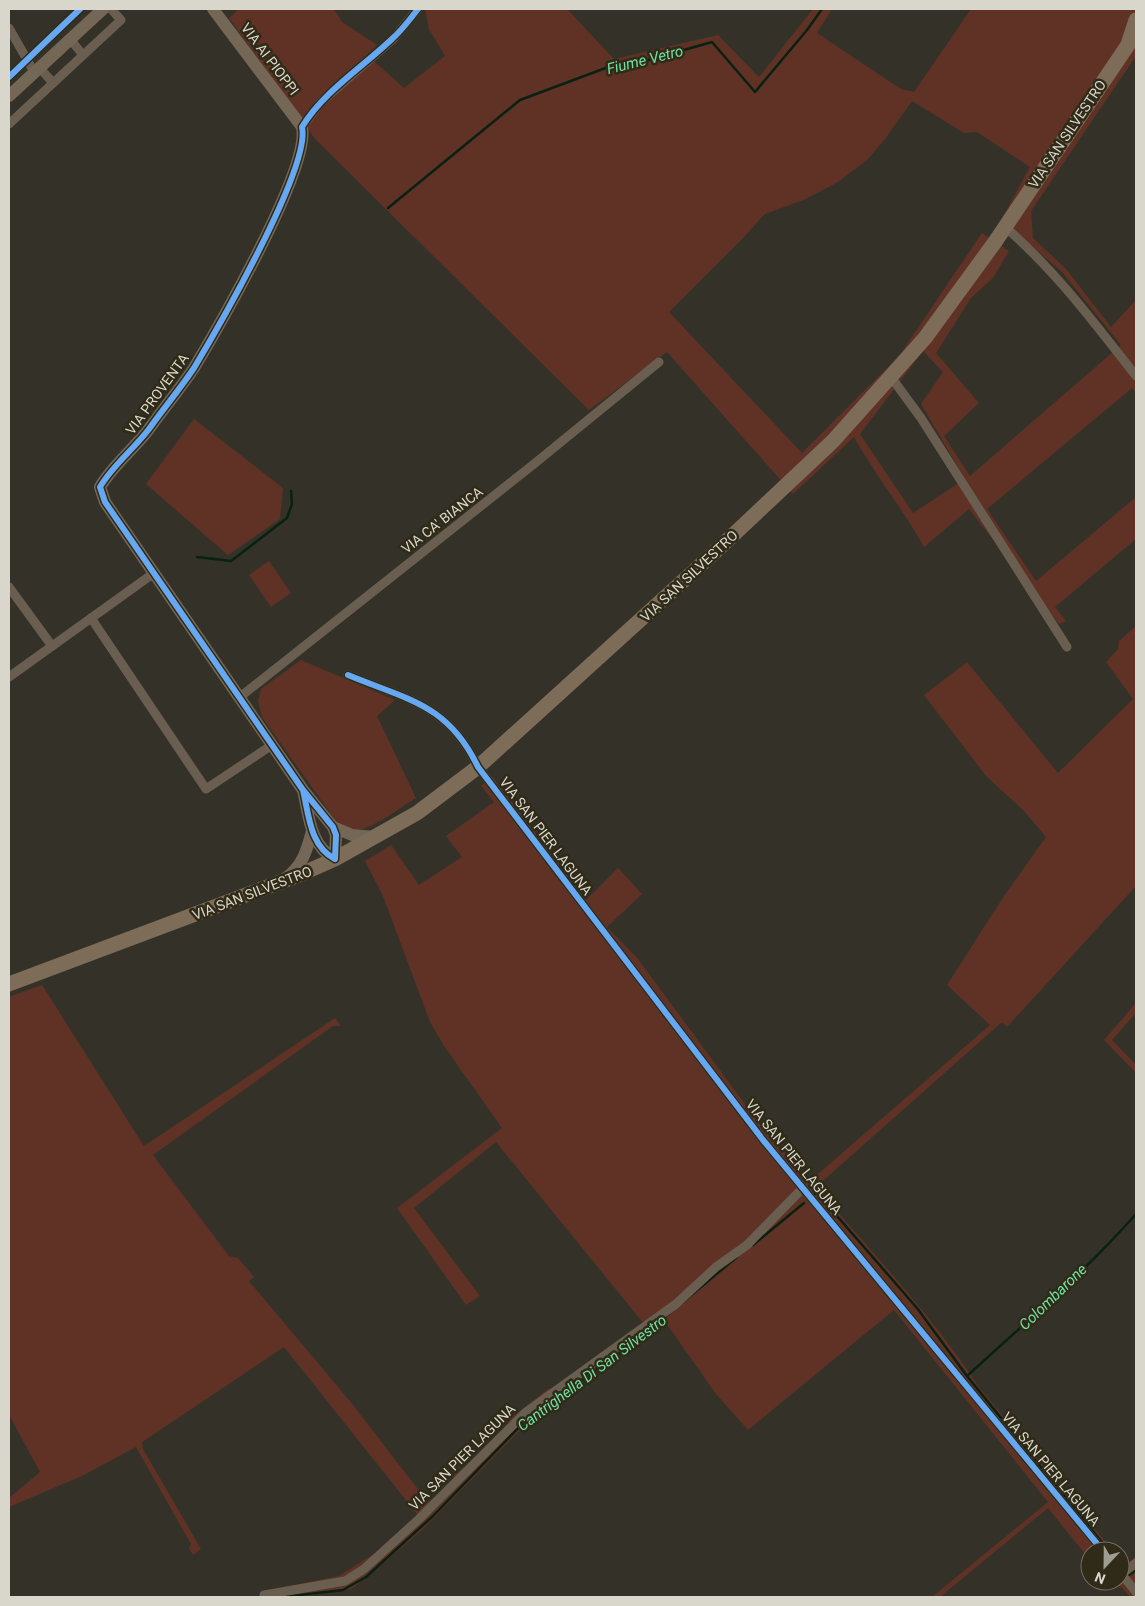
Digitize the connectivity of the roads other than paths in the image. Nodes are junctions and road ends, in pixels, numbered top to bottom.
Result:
1 (103, 9) edge
2 (111, 9) edge
3 (213, 9) edge
4 (418, 9) edge
5 (1136, 20) edge
6 (9, 28) edge
7 (1133, 37) edge
8 (70, 39) junction
9 (83, 55) junction
10 (37, 70) junction
11 (53, 83) junction
12 (9, 96) edge
13 (9, 124) edge
14 (302, 127) junction
15 (1006, 227) junction
16 (658, 362) dead end
17 (891, 376) junction
18 (1136, 376) edge
19 (154, 573) junction
20 (9, 587) edge
21 (91, 618) junction
22 (52, 646) junction
23 (1067, 648) dead end
24 (348, 675) dead end
25 (9, 677) edge
26 (240, 697) junction
27 (272, 745) junction
28 (478, 768) junction
29 (303, 790) junction
30 (333, 827) junction
31 (312, 831) junction
32 (378, 836) junction
33 (335, 859) junction
34 (274, 884) junction
35 (9, 984) edge
36 (802, 1189) junction
37 (1095, 1541) edge
38 (264, 1594) dead end

1 - 8 street
2 - 9 street
3 - 14 street, VIA AI PIOPPI
4 - 14 street
5 - 7 main road, VIA SAN SILVESTRO
6 - 10 street
7 - 15 main road, VIA SAN SILVESTRO
8 - 9 street
8 - 10 street
9 - 11 street
10 - 11 street
10 - 12 street
11 - 13 street
14 - 19 street, VIA PROVENTA
15 - 17 main road, VIA SAN SILVESTRO
15 - 18 street
16 - 26 street, VIA CA' BIANCA
17 - 23 street
17 - 28 main road, VIA SAN SILVESTRO
19 - 21 street
19 - 26 street, VIA PROVENTA
20 - 22 street
21 - 22 street
21 - 27 street
22 - 25 street
24 - 28 street
26 - 27 street, VIA PROVENTA
27 - 29 street, VIA PROVENTA
28 - 32 main road, VIA SAN SILVESTRO
28 - 36 street, VIA SAN PIER LAGUNA
29 - 30 street, VIA PROVENTA
29 - 31 street, VIA PROVENTA
30 - 32 street
30 - 33 street
31 - 33 street, VIA PROVENTA
31 - 34 street, VIA PROVENTA
32 - 33 main road, VIA SAN SILVESTRO
33 - 34 main road, VIA SAN SILVESTRO
34 - 35 main road, VIA SAN SILVESTRO
36 - 37 street, VIA SAN PIER LAGUNA
36 - 38 street, VIA SAN PIER LAGUNA

